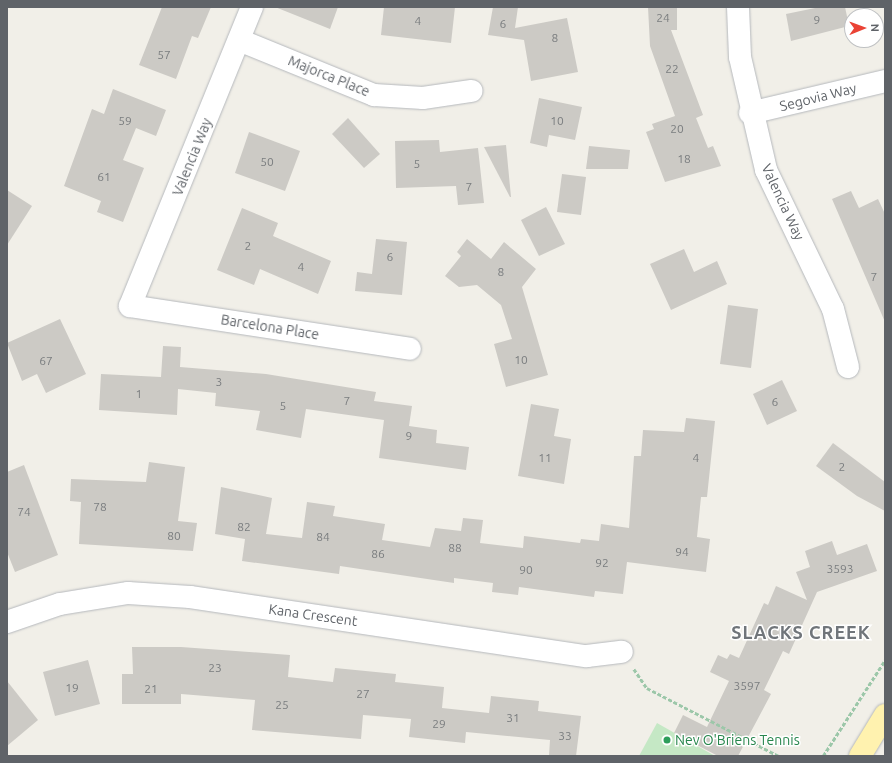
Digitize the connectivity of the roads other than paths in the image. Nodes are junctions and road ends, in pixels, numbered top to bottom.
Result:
1 (252, 7) edge
2 (738, 7) edge
3 (239, 40) junction
4 (885, 81) edge
5 (471, 91) dead end
6 (750, 113) junction
7 (130, 306) joint
8 (410, 348) dead end
9 (848, 367) dead end
10 (7, 622) edge
11 (622, 652) road end
12 (885, 715) edge
13 (860, 756) edge

1 - 3 street, Valencia Way
2 - 6 street, Valencia Way
3 - 5 street, Majorca Place
3 - 7 street, Valencia Way
4 - 6 street, Segovia Way
6 - 9 street, Valencia Way
7 - 8 street, Barcelona Place
10 - 11 street, Kana Crescent
12 - 13 main road

